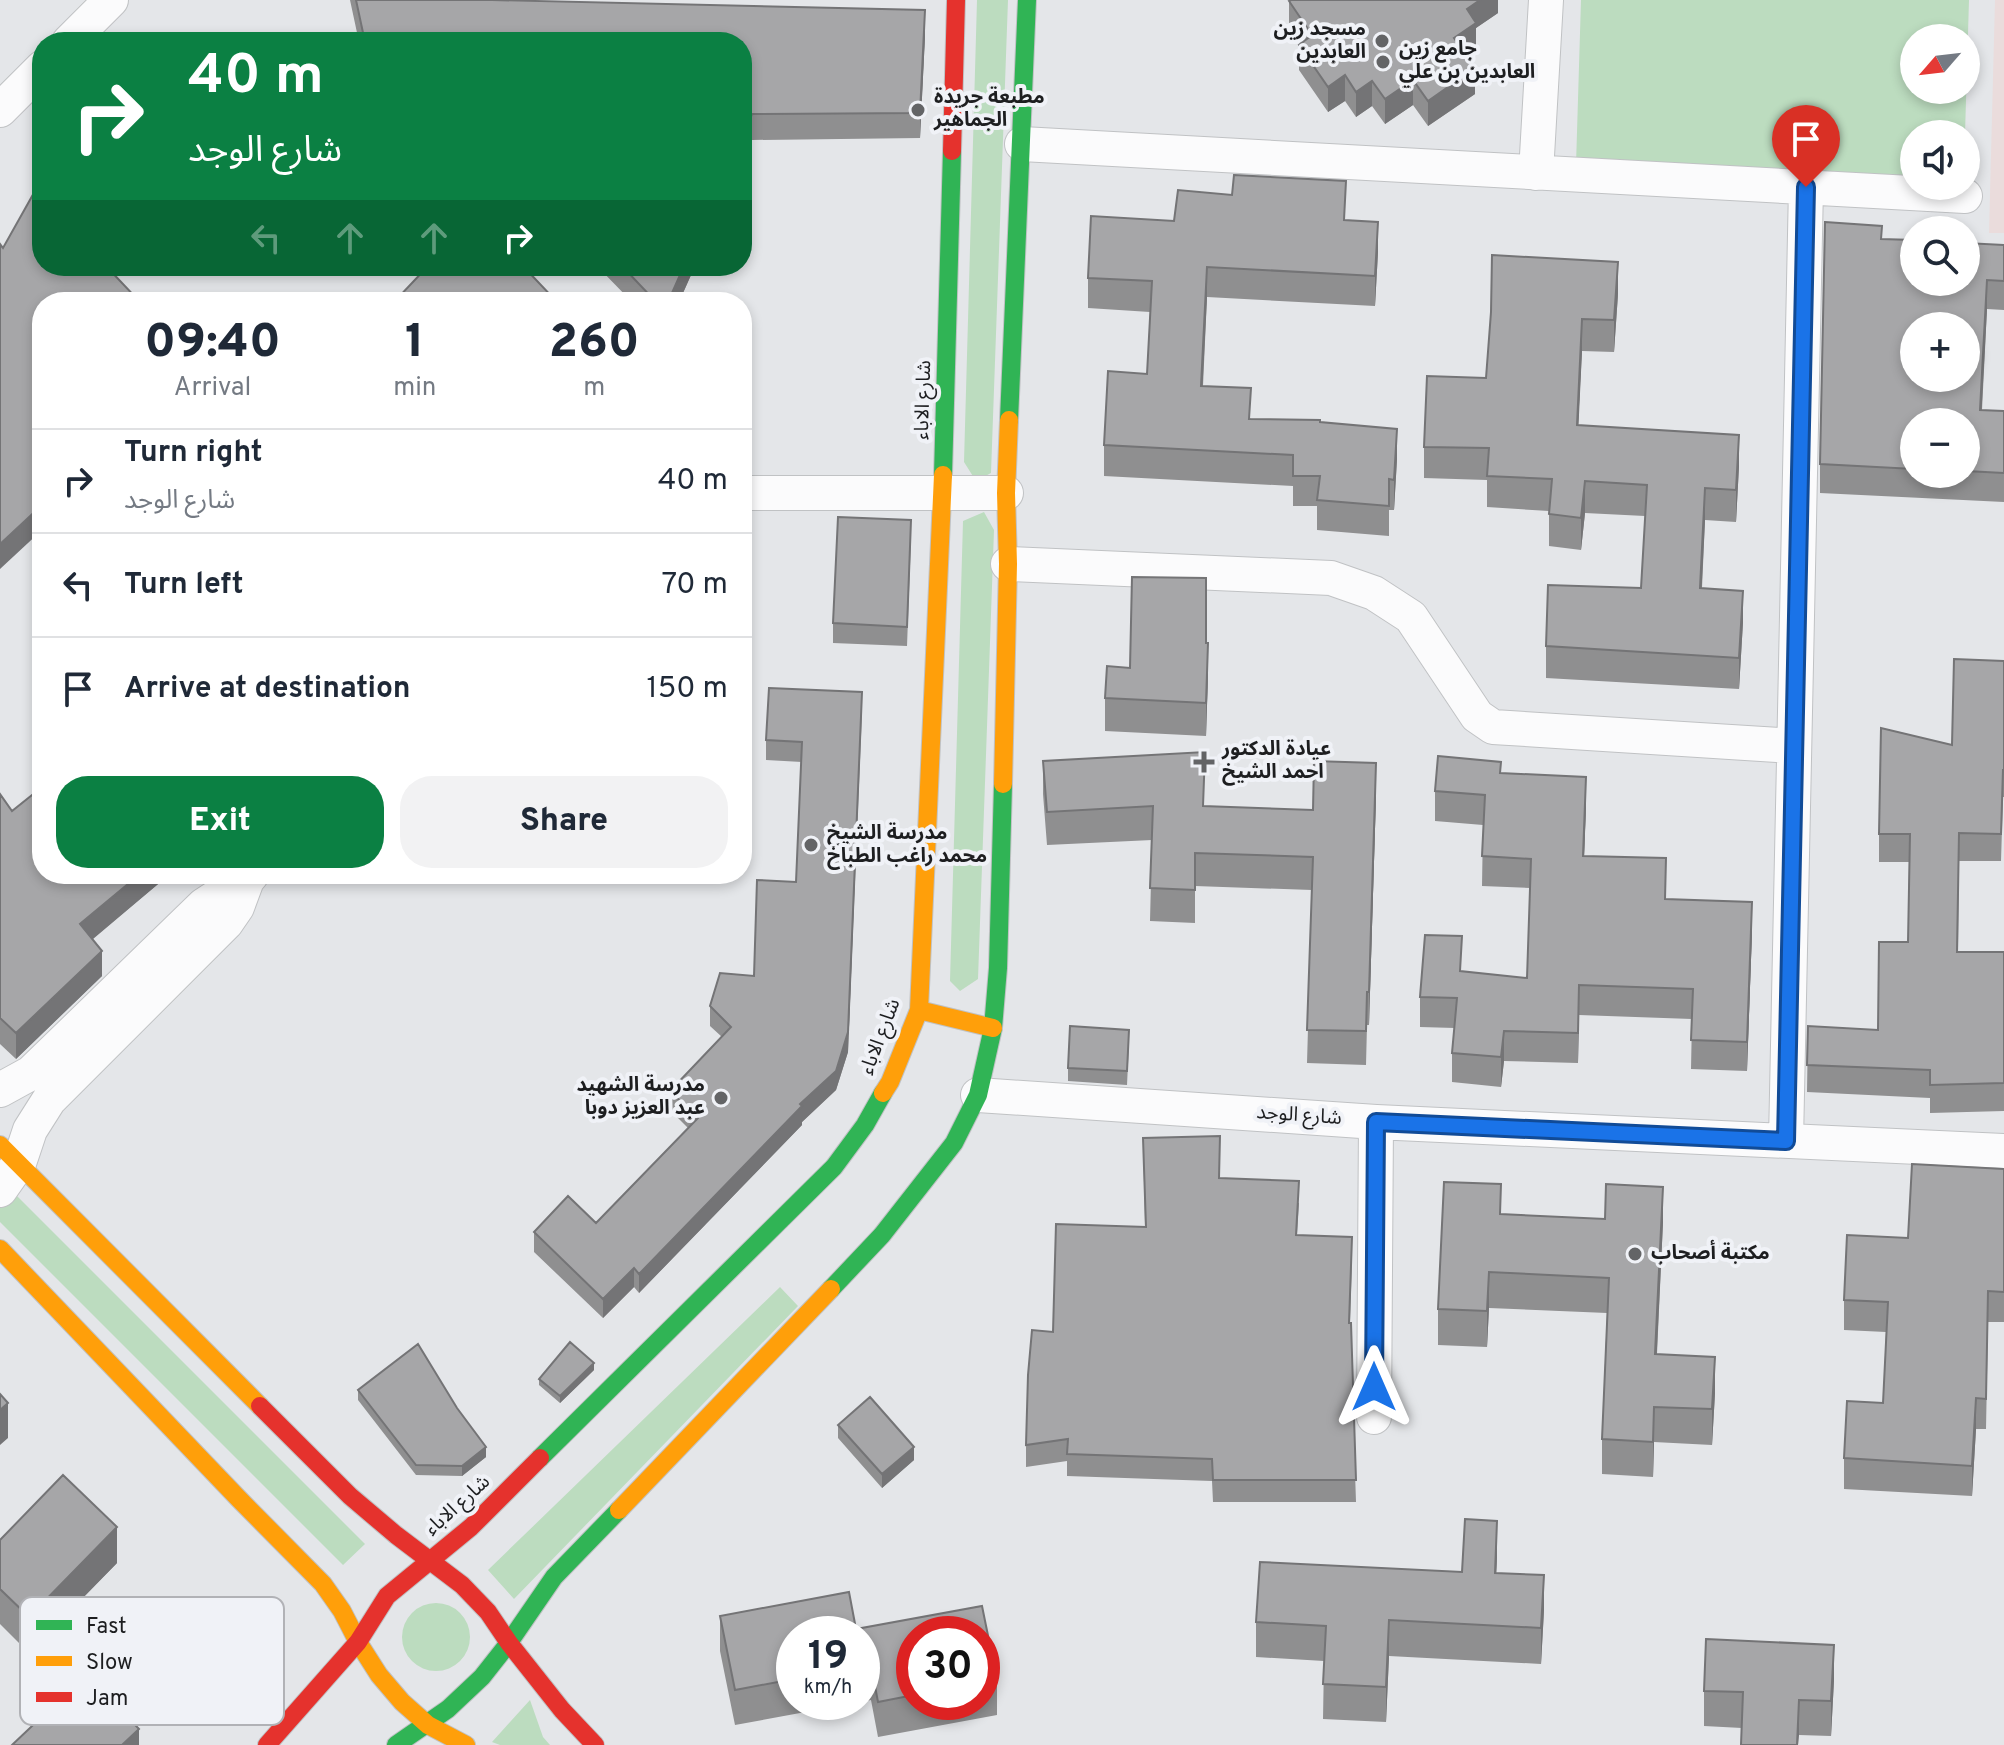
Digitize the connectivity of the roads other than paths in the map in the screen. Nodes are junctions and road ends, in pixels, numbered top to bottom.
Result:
1 (111, 0) edge
2 (956, 0) edge
3 (1027, 0) edge
4 (1546, 0) edge
5 (79, 32) edge
6 (32, 78) edge
7 (0, 110) edge
8 (1022, 144) junction
9 (1536, 173) junction
10 (1806, 187) junction
11 (1900, 192) edge
12 (943, 492) junction
13 (752, 493) edge
14 (1006, 493) junction
15 (1008, 564) junction
16 (1794, 746) junction
17 (238, 884) edge
18 (247, 884) edge
19 (919, 1010) junction
20 (993, 1028) junction
21 (0, 1090) edge
22 (978, 1095) junction
23 (1376, 1122) junction
24 (1786, 1141) junction
25 (2004, 1151) edge
26 (6, 1166) edge
27 (0, 1249) edge
28 (1374, 1417) dead end
29 (429, 1561) junction
30 (358, 1642) junction
31 (509, 1643) junction
32 (428, 1725) junction
33 (267, 1745) edge
34 (396, 1745) edge
35 (466, 1745) edge
36 (595, 1745) edge

1 - 5 street
2 - 12 main road, شارع الاباء
3 - 8 main road
4 - 9 street
6 - 7 street
8 - 9 street
8 - 14 main road
9 - 10 street
10 - 11 street
10 - 16 street
12 - 13 street
12 - 14 street
12 - 19 main road, شارع الاباء
14 - 15 main road
15 - 16 street
15 - 20 main road
16 - 24 street
17 - 21 street
18 - 26 street
19 - 20 main road
19 - 29 main road, شارع الاباء
20 - 22 main road
22 - 23 street, شارع الوجد
22 - 31 main road
23 - 24 street, شارع الوجد
23 - 28 street
24 - 25 street, شارع الوجد
26 - 29 main road
27 - 30 main road
29 - 30 main road, شارع الاباء
29 - 31 main road
30 - 32 main road
30 - 33 main road, شارع الاباء
31 - 32 main road
31 - 36 main road
32 - 34 main road
32 - 35 main road

